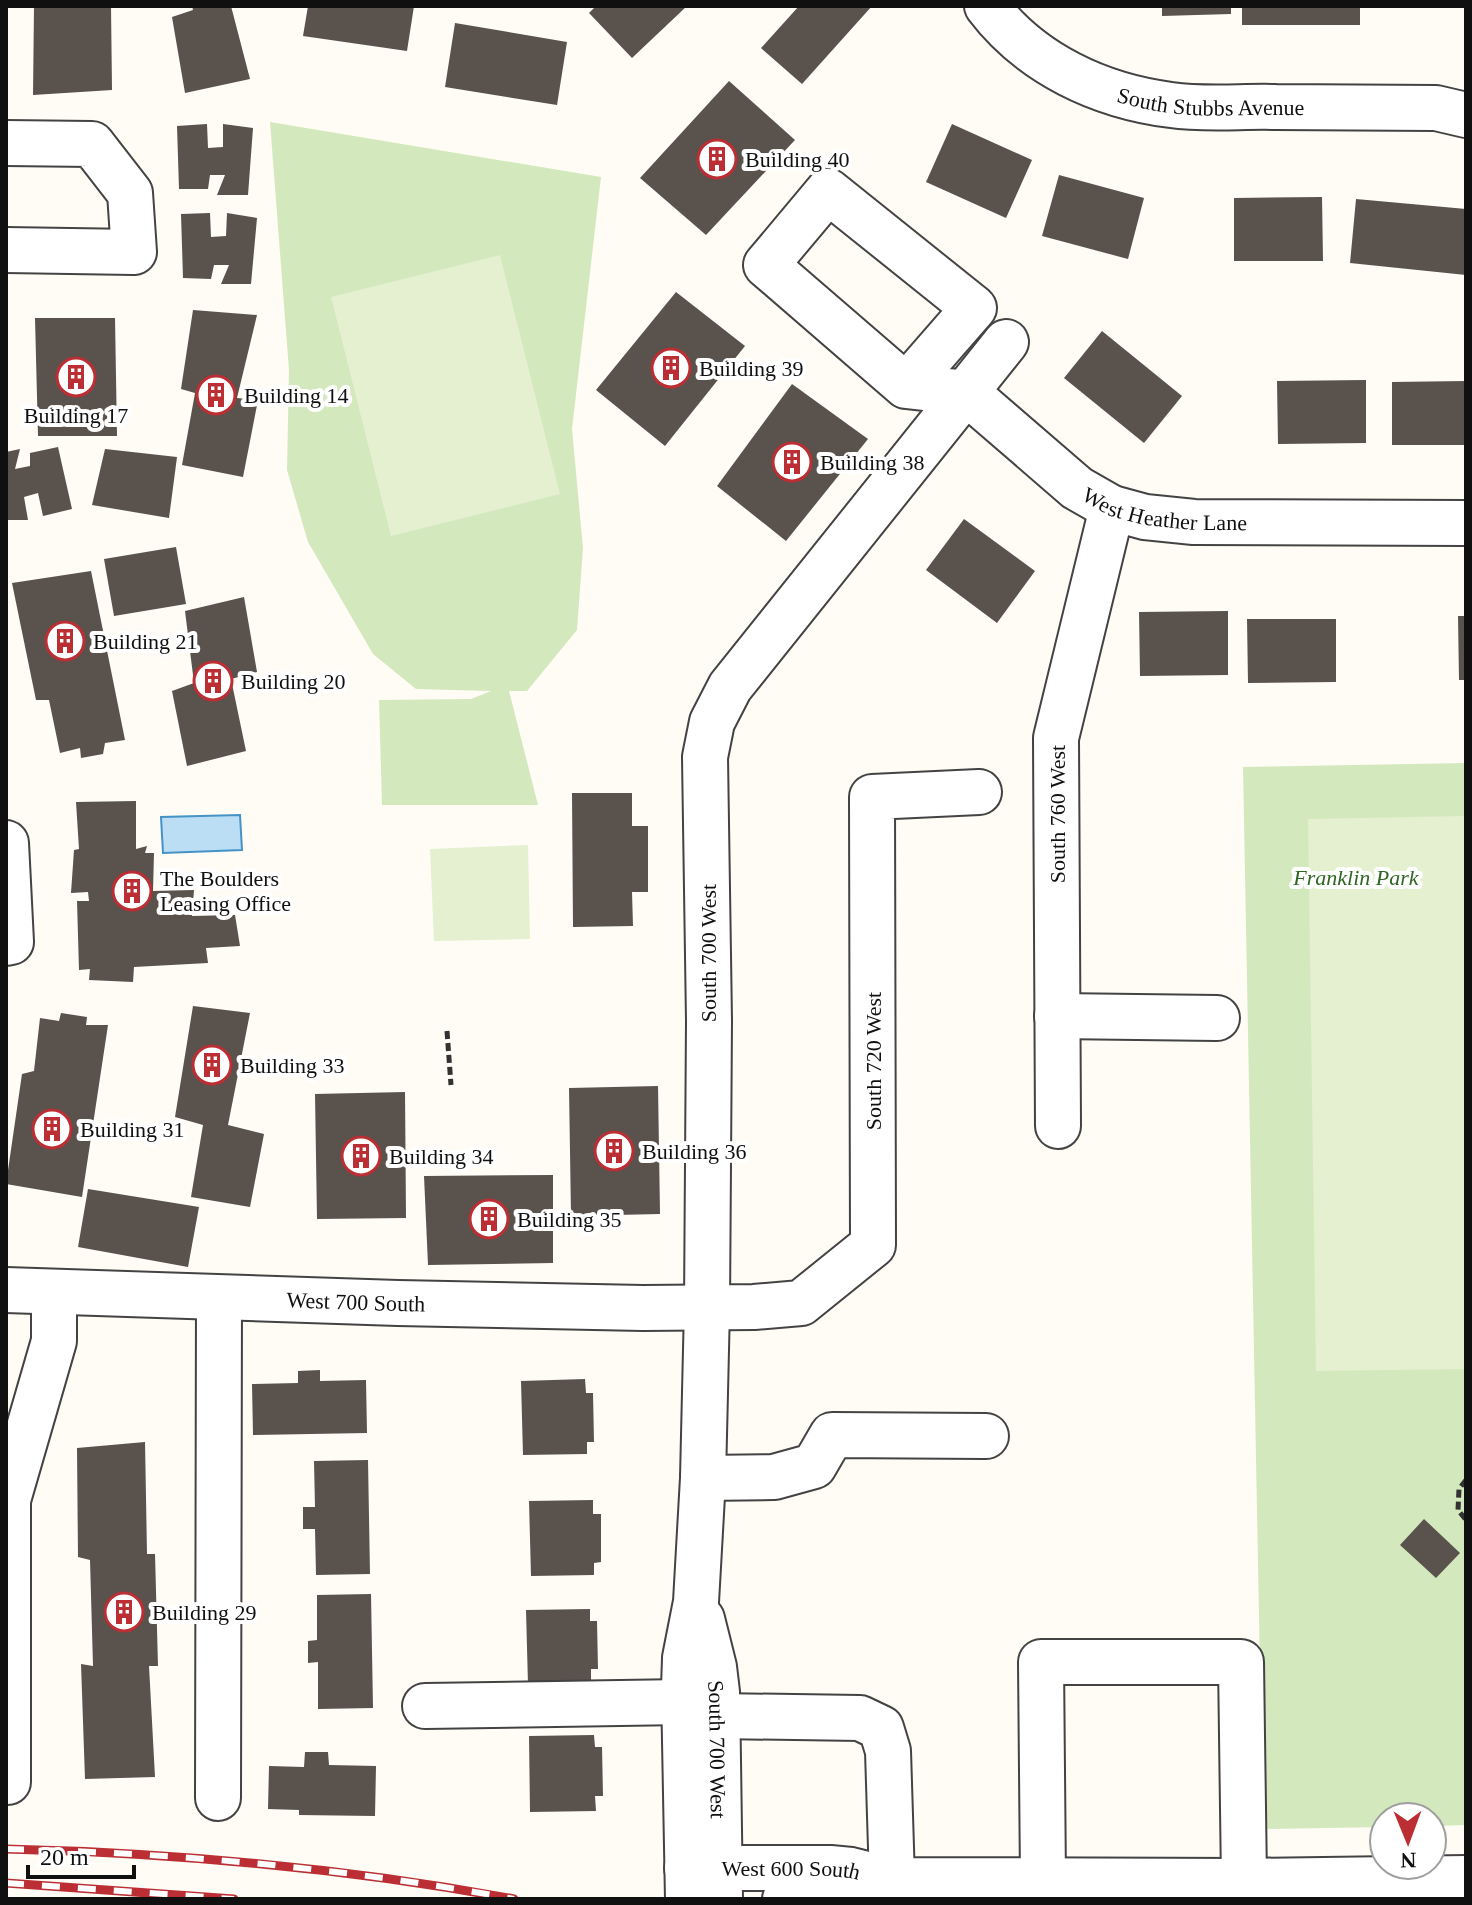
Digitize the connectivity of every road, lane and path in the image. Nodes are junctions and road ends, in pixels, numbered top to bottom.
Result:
1 (987, 6) edge
2 (1466, 115) edge
3 (6, 143) edge
4 (6, 250) edge
5 (1006, 342) dead end
6 (906, 386) junction
7 (967, 393) junction
8 (1112, 508) junction
9 (1466, 523) edge
10 (979, 792) dead end
11 (6, 843) edge
12 (6, 943) edge
13 (1057, 1016) junction
14 (1217, 1018) dead end
15 (447, 1031) dead end
16 (451, 1085) dead end
17 (1058, 1126) dead end
18 (6, 1290) edge
19 (54, 1293) junction
20 (219, 1299) junction
21 (707, 1307) junction
22 (986, 1436) dead end
23 (703, 1478) junction
24 (1466, 1480) edge
25 (1466, 1520) edge
26 (425, 1706) dead end
27 (701, 1709) junction
28 (8, 1782) dead end
29 (218, 1798) dead end
30 (1466, 1878) edge
31 (892, 1880) junction
32 (1043, 1880) junction
33 (1244, 1881) junction
34 (704, 1883) edge
35 (785, 1899) edge

1 - 2 street, South Stubbs Avenue
3 - 4 street
5 - 7 street
6 - 6 street
6 - 7 street
7 - 8 street, West Heather Lane
7 - 21 street, South 700 West
8 - 9 street, West Heather Lane
8 - 13 street, South 760 West
10 - 21 street, South 720 West
11 - 12 street
13 - 14 street
13 - 17 street, South 760 West
15 - 16 path
18 - 19 street, West 700 South
19 - 20 street, West 700 South
19 - 28 street
20 - 21 street, West 700 South
20 - 29 street
21 - 23 street, South 700 West
22 - 23 street
23 - 27 street, South 700 West
24 - 25 path
26 - 27 street
27 - 31 street
27 - 34 street, South 700 West
30 - 33 street, West 600 South
31 - 32 street, West 600 South
31 - 34 street, West 600 South
31 - 35 street, West 600 South
32 - 33 street, West 600 South
32 - 33 street

